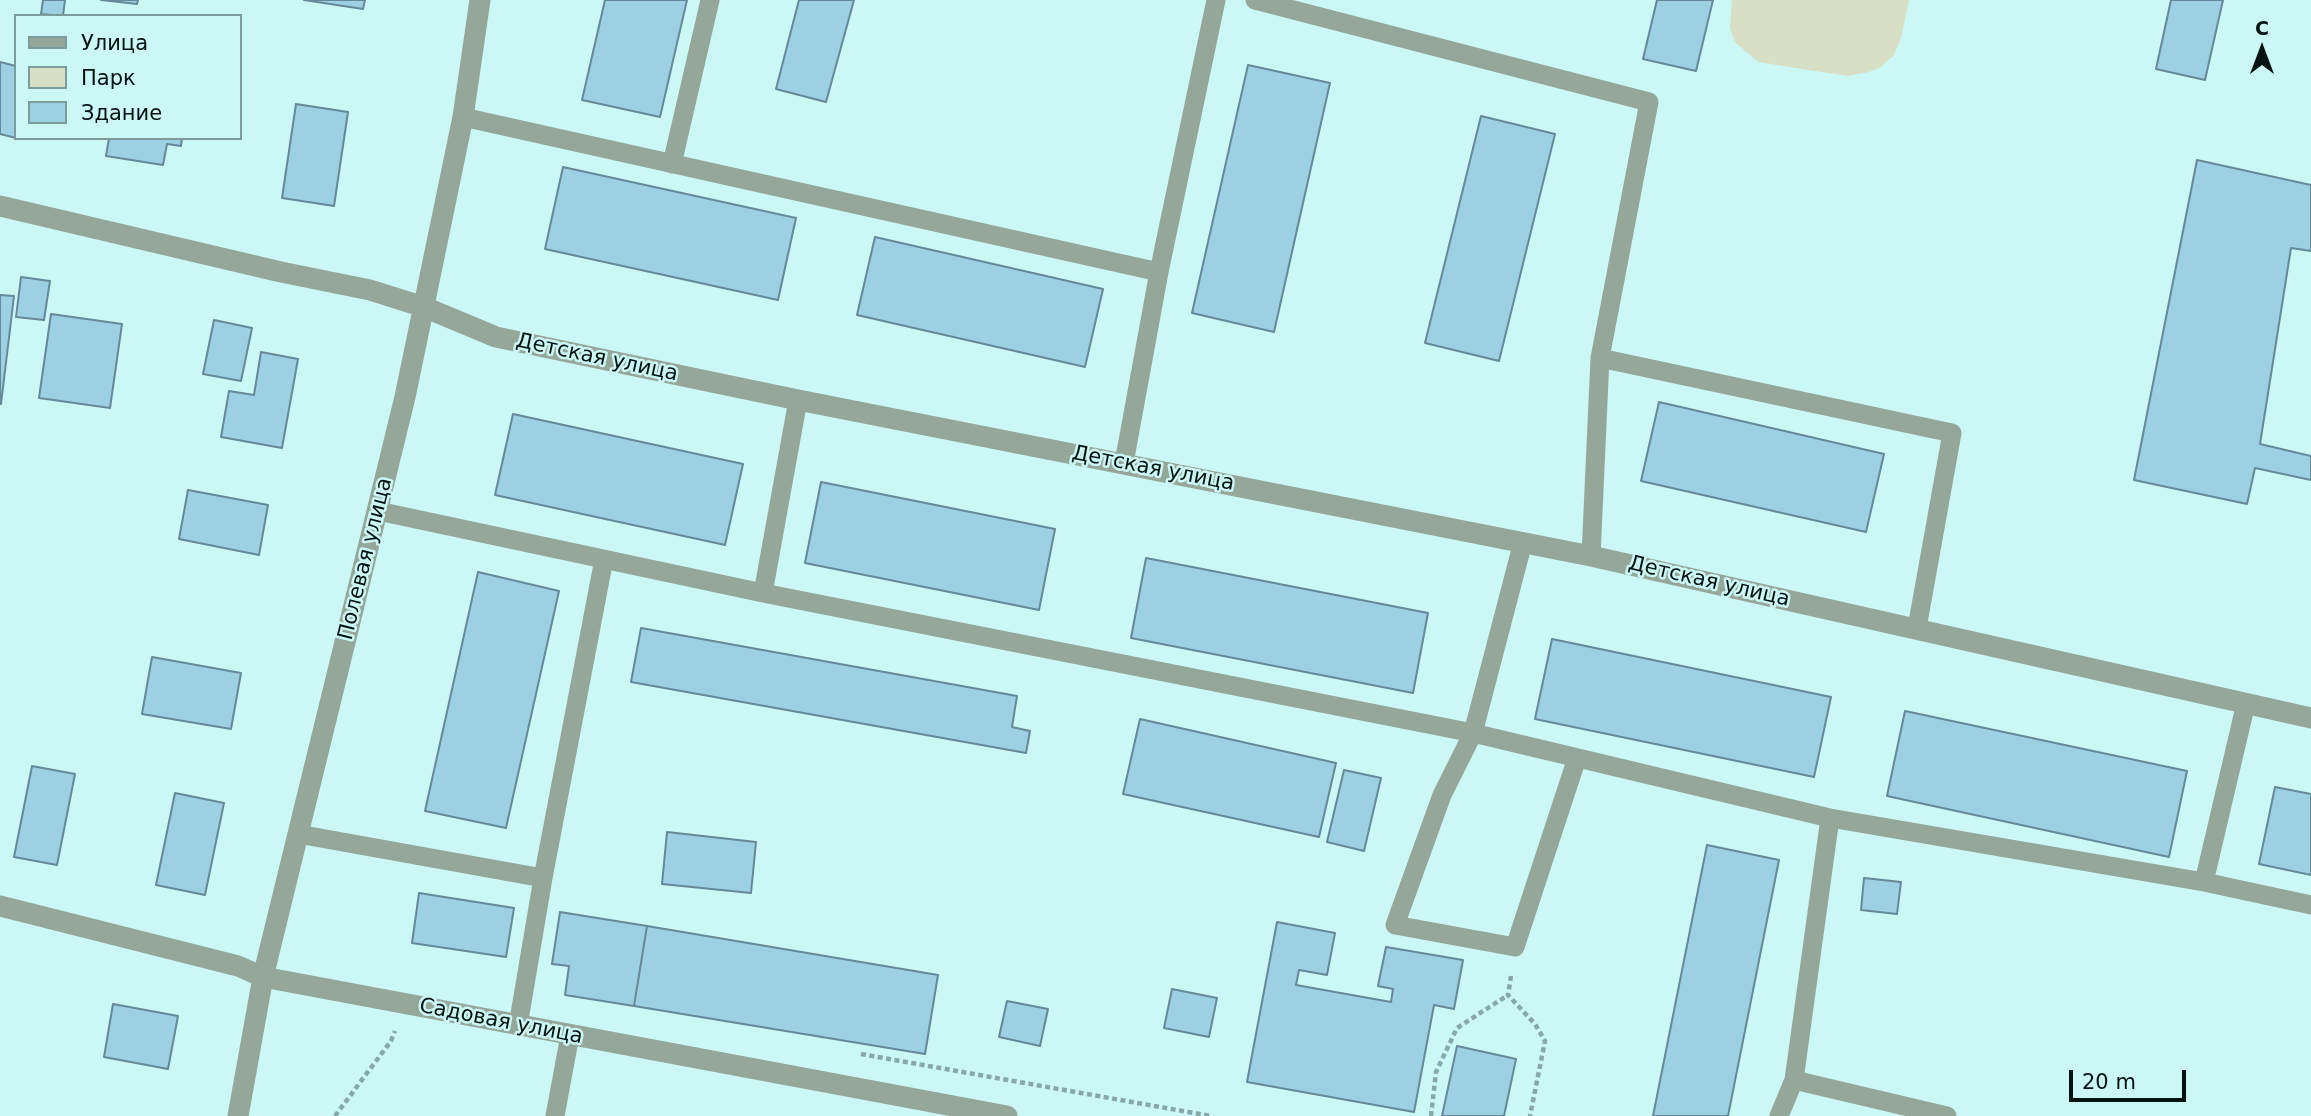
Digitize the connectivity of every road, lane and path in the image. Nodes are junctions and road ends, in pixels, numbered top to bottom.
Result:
1 (480, 0) edge
2 (710, 0) edge
3 (1216, 0) edge
4 (1255, 0) edge
5 (463, 117) junction
6 (672, 164) junction
7 (0, 206) edge
8 (1159, 272) junction
9 (424, 307) junction
10 (1600, 358) junction
11 (798, 400) junction
12 (1124, 463) junction
13 (378, 511) junction
14 (1523, 542) junction
15 (1591, 555) junction
16 (604, 559) junction
17 (763, 593) junction
18 (1917, 628) junction
19 (2246, 703) junction
20 (2311, 718) edge
21 (1473, 733) junction
22 (1577, 758) junction
23 (1830, 818) junction
24 (298, 834) junction
25 (543, 878) junction
26 (2204, 882) junction
27 (2311, 905) edge
28 (0, 906) edge
29 (1515, 947) junction
30 (263, 977) junction
31 (1508, 995) junction
32 (406, 1003) junction
33 (518, 1026) junction
34 (570, 1035) junction
35 (860, 1054) dead end
36 (1794, 1080) junction
37 (238, 1116) edge
38 (335, 1116) edge
39 (555, 1116) edge
40 (1007, 1116) edge
41 (1211, 1116) edge
42 (1431, 1116) edge
43 (1530, 1116) edge
44 (1779, 1116) edge
45 (1947, 1116) edge

1 - 5 street, Полевая улица
2 - 6 lane
3 - 8 lane
4 - 10 lane
5 - 6 lane
5 - 9 street, Полевая улица
6 - 8 lane
7 - 9 street, Детская улица
8 - 12 lane
9 - 11 street, Детская улица
9 - 13 street, Полевая улица
10 - 15 lane
10 - 18 lane
11 - 12 street, Детская улица
11 - 17 lane
12 - 14 street, Детская улица
13 - 16 lane
13 - 24 street, Полевая улица
14 - 15 street, Детская улица
14 - 21 lane
15 - 18 street, Детская улица
16 - 17 lane
16 - 25 lane
17 - 21 lane
18 - 19 street, Детская улица
19 - 20 street, Детская улица
19 - 26 lane
21 - 22 lane
21 - 29 lane
22 - 23 lane
22 - 29 lane
23 - 26 lane
23 - 36 lane
24 - 25 lane
24 - 30 street, Полевая улица
25 - 33 lane
26 - 27 lane
28 - 30 street, Садовая улица
29 - 31 path
30 - 32 street, Садовая улица
30 - 37 street, Полевая улица
31 - 42 path
31 - 43 path
32 - 33 street, Садовая улица
32 - 38 path
33 - 34 street, Садовая улица
34 - 39 lane
34 - 40 street, Садовая улица
35 - 41 path
36 - 44 lane
36 - 45 lane

